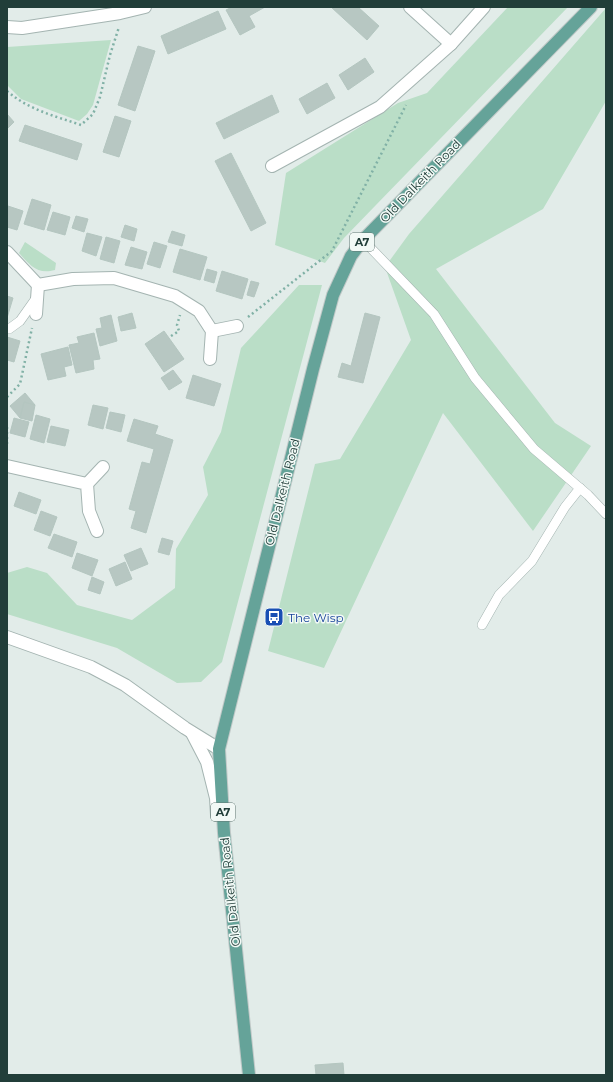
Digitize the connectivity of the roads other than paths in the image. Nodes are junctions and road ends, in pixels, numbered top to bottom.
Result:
1 (144, 7) edge
2 (410, 7) edge
3 (484, 7) edge
4 (591, 7) edge
5 (7, 27) edge
6 (451, 44) junction
7 (272, 166) dead end
8 (363, 240) junction
9 (7, 252) edge
10 (38, 291) junction
11 (36, 314) road end
12 (237, 326) road end
13 (7, 328) edge
14 (212, 331) junction
15 (210, 359) dead end
16 (7, 466) edge
17 (103, 467) dead end
18 (87, 484) junction
19 (580, 488) junction
20 (606, 514) edge
21 (97, 531) dead end
22 (482, 625) dead end
23 (7, 637) edge
24 (192, 733) junction
25 (220, 749) junction
26 (240, 986) junction
27 (249, 1075) edge

1 - 5 street
2 - 6 street
3 - 6 street
4 - 8 main road, Old Dalkeith Road / A7
6 - 7 street
8 - 19 lane
8 - 25 main road, Old Dalkeith Road / A7
9 - 10 street
10 - 11 street
10 - 13 lane
10 - 14 street
12 - 14 street
14 - 15 street
16 - 18 street
17 - 18 street
18 - 21 street
19 - 20 lane
19 - 22 lane
23 - 24 street
24 - 25 street
24 - 26 street
25 - 26 main road, Old Dalkeith Road / A7
26 - 27 main road, Old Dalkeith Road / A7

